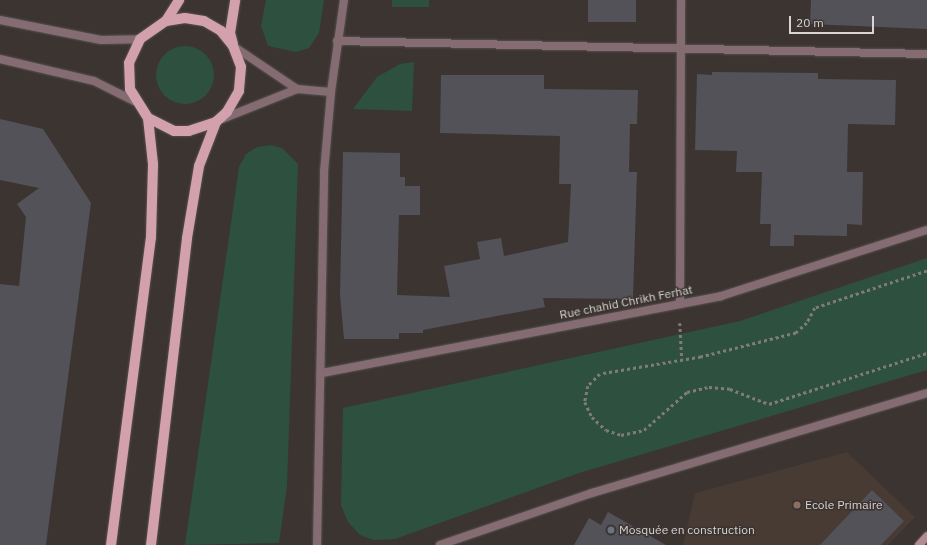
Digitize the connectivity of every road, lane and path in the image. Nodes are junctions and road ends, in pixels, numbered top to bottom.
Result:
1 (179, 0) edge
2 (235, 0) edge
3 (344, 0) edge
4 (681, 0) edge
5 (0, 20) edge
6 (166, 21) junction
7 (140, 39) junction
8 (337, 41) junction
9 (233, 46) junction
10 (680, 49) junction
11 (927, 54) edge
12 (0, 58) edge
13 (297, 88) junction
14 (330, 92) junction
15 (134, 101) junction
16 (148, 118) junction
17 (216, 122) junction
18 (927, 230) edge
19 (927, 271) edge
20 (680, 304) junction
21 (927, 353) edge
22 (682, 360) junction
23 (322, 373) junction
24 (927, 393) edge
25 (927, 536) edge
26 (111, 545) edge
27 (151, 545) edge
28 (318, 545) edge
29 (440, 545) edge
30 (919, 545) edge

1 - 6 main road
2 - 9 main road
3 - 8 street
4 - 10 street
5 - 7 street
6 - 7 main road
6 - 9 main road
7 - 15 main road
8 - 10 street
8 - 14 street
9 - 13 street
9 - 17 main road
10 - 11 street
10 - 20 street
12 - 15 street
13 - 14 street
13 - 17 street
14 - 23 street
15 - 16 main road
16 - 17 main road
16 - 26 main road
17 - 27 main road
18 - 20 street, Rue chahid Chrikh Ferhat
19 - 22 path
20 - 22 path
20 - 23 street, Rue chahid Chrikh Ferhat
21 - 22 path
23 - 28 street
24 - 29 street
25 - 30 main road

